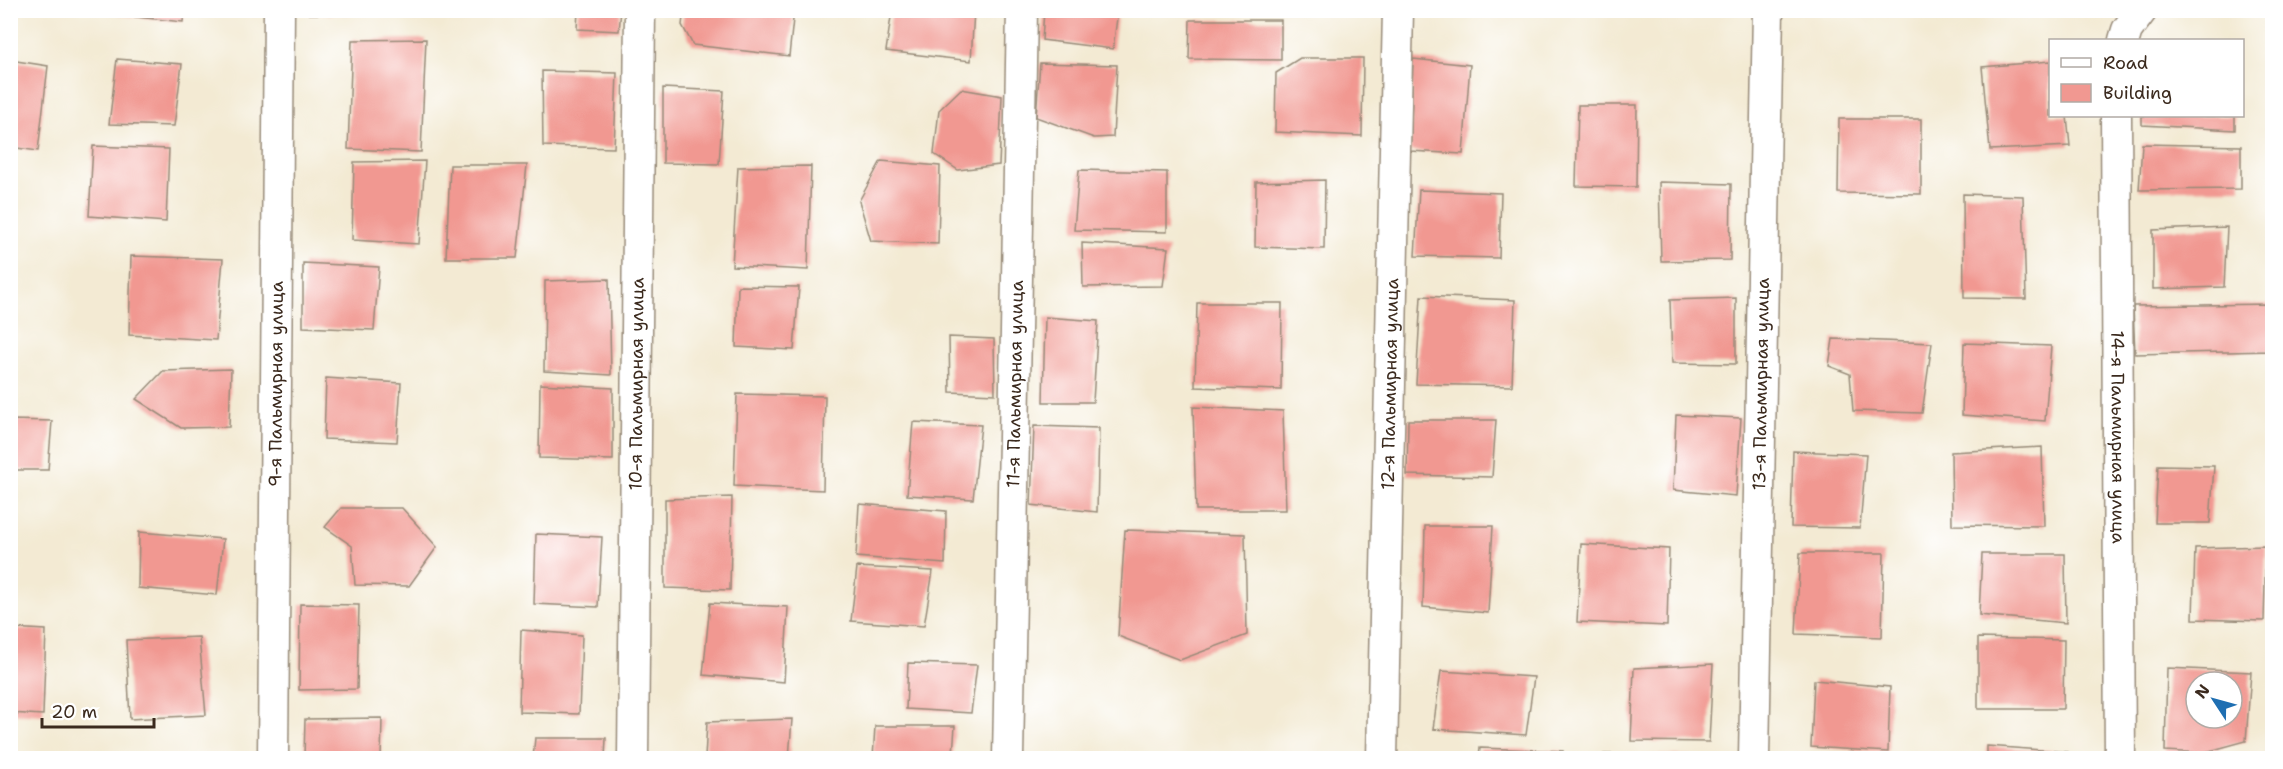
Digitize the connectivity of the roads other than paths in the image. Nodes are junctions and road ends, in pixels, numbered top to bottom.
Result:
1 (279, 10) edge
2 (640, 10) edge
3 (1022, 10) edge
4 (1398, 10) edge
5 (1768, 10) edge
6 (2142, 10) edge
7 (2124, 39) edge
8 (2116, 117) edge
9 (273, 759) edge
10 (633, 759) edge
11 (1008, 759) edge
12 (1382, 759) edge
13 (1754, 759) edge
14 (2120, 759) edge

1 - 9 street, 9-я Пальмирная улица
2 - 10 street, 10-я Пальмирная улица
3 - 11 street, 11-я Пальмирная улица
4 - 12 street, 12-я Пальмирная улица
5 - 13 street, 13-я Пальмирная улица
6 - 7 street
8 - 14 street, 14-я Пальмирная улица

